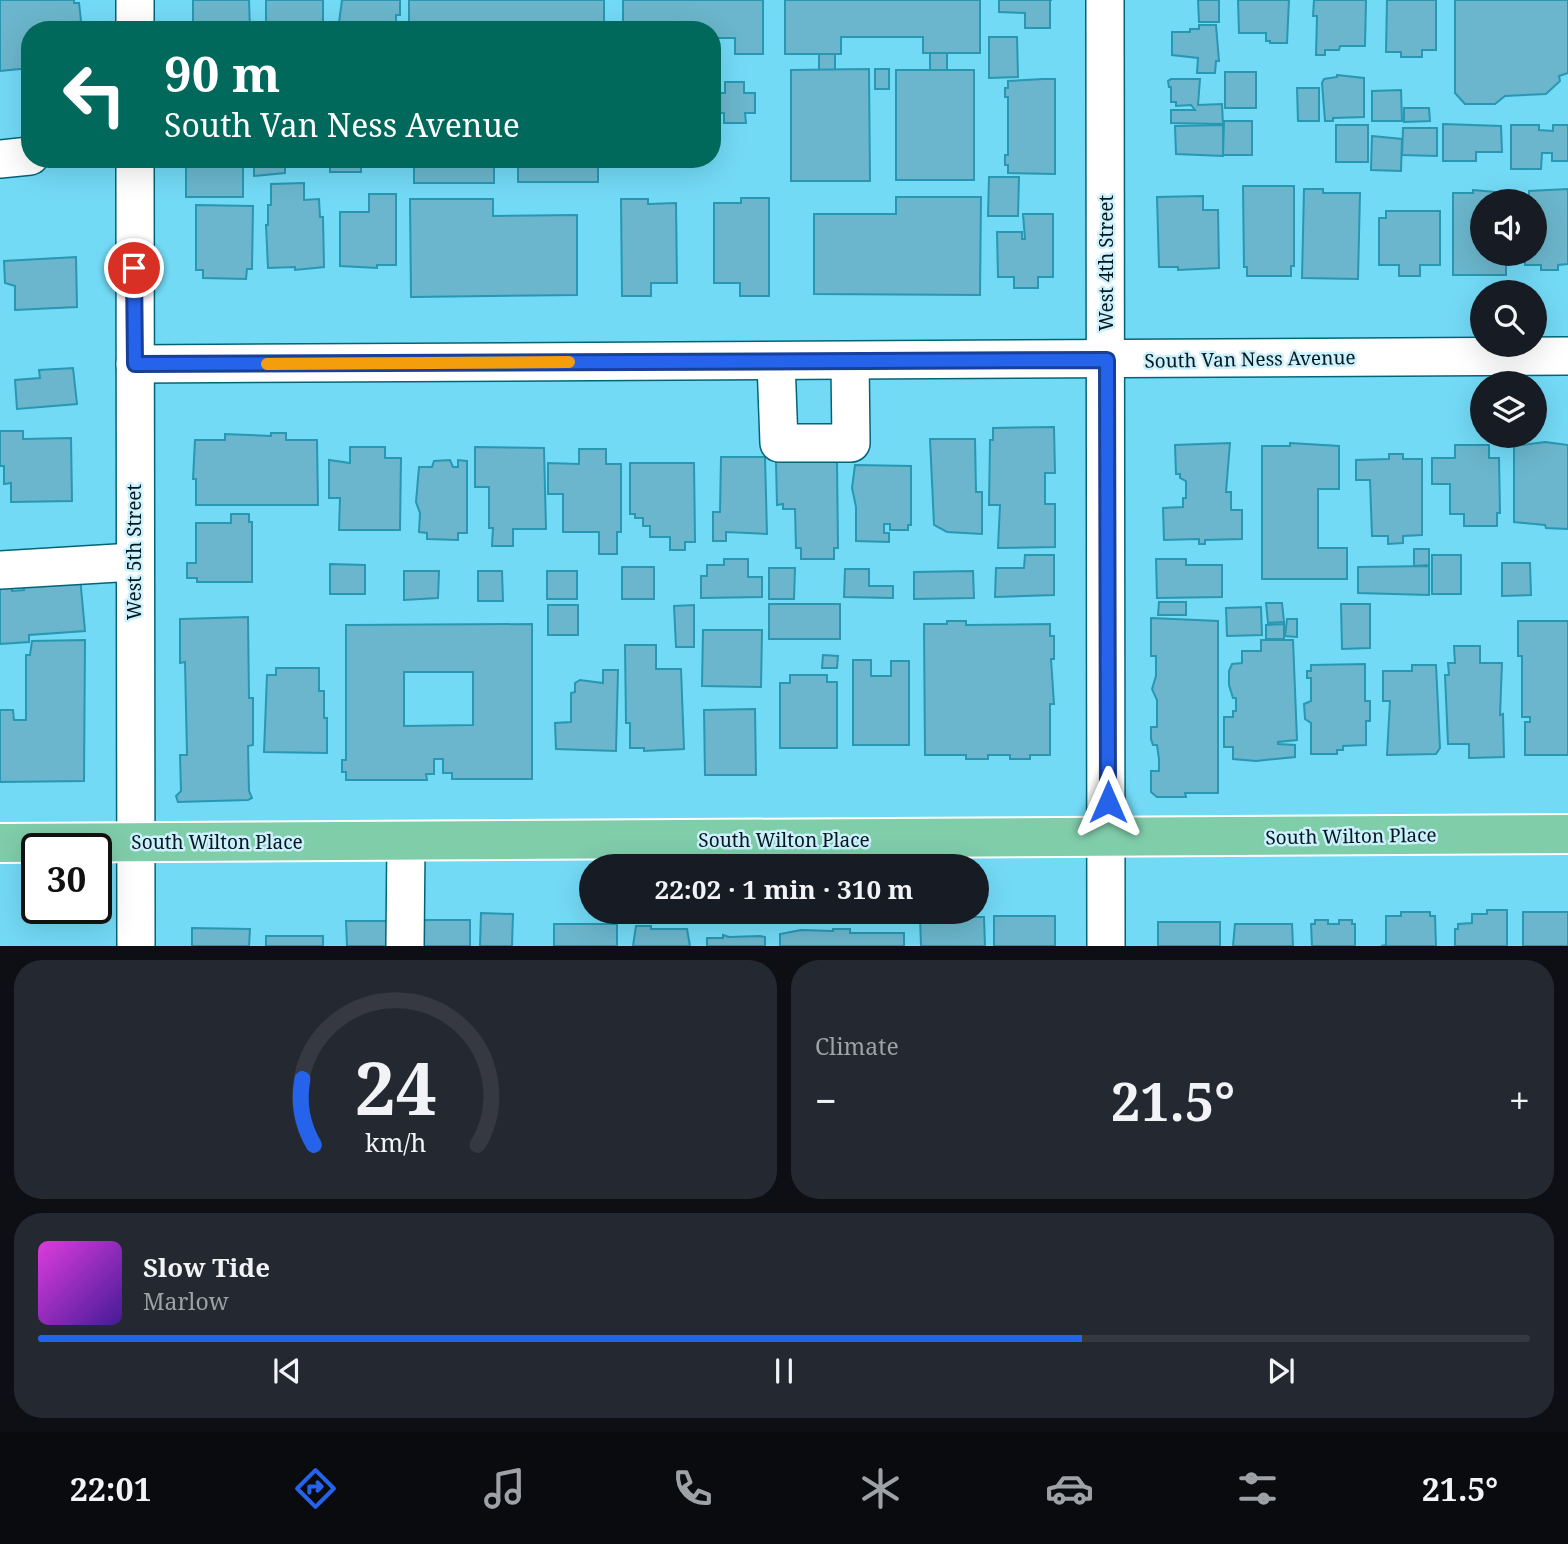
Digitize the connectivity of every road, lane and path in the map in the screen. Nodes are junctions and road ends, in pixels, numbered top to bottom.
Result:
1 (135, 0) edge
2 (1105, 0) edge
3 (135, 21) edge
4 (21, 157) edge
5 (0, 159) edge
6 (135, 168) edge
7 (1568, 356) edge
8 (1107, 360) junction
9 (776, 361) junction
10 (850, 361) junction
11 (135, 364) junction
12 (134, 562) junction
13 (0, 570) edge
14 (1568, 834) edge
15 (1107, 838) junction
16 (135, 842) junction
17 (406, 843) junction
18 (0, 844) edge
19 (136, 946) edge
20 (405, 946) edge
21 (1106, 946) edge

1 - 3 street
2 - 8 street, West 4th Street
4 - 5 street
6 - 11 street, West 5th Street
7 - 8 street, South Van Ness Avenue
8 - 10 street, South Van Ness Avenue
8 - 15 street, West 4th Street
9 - 10 street, South Van Ness Avenue
9 - 10 street
9 - 11 street, South Van Ness Avenue
11 - 12 street, West 5th Street
12 - 13 street
12 - 16 street, West 5th Street
14 - 15 main road, South Wilton Place
15 - 17 main road, South Wilton Place
15 - 21 street, West 4th Street
16 - 17 main road, South Wilton Place
16 - 18 main road, South Wilton Place
16 - 19 street, West 5th Street
17 - 20 street

